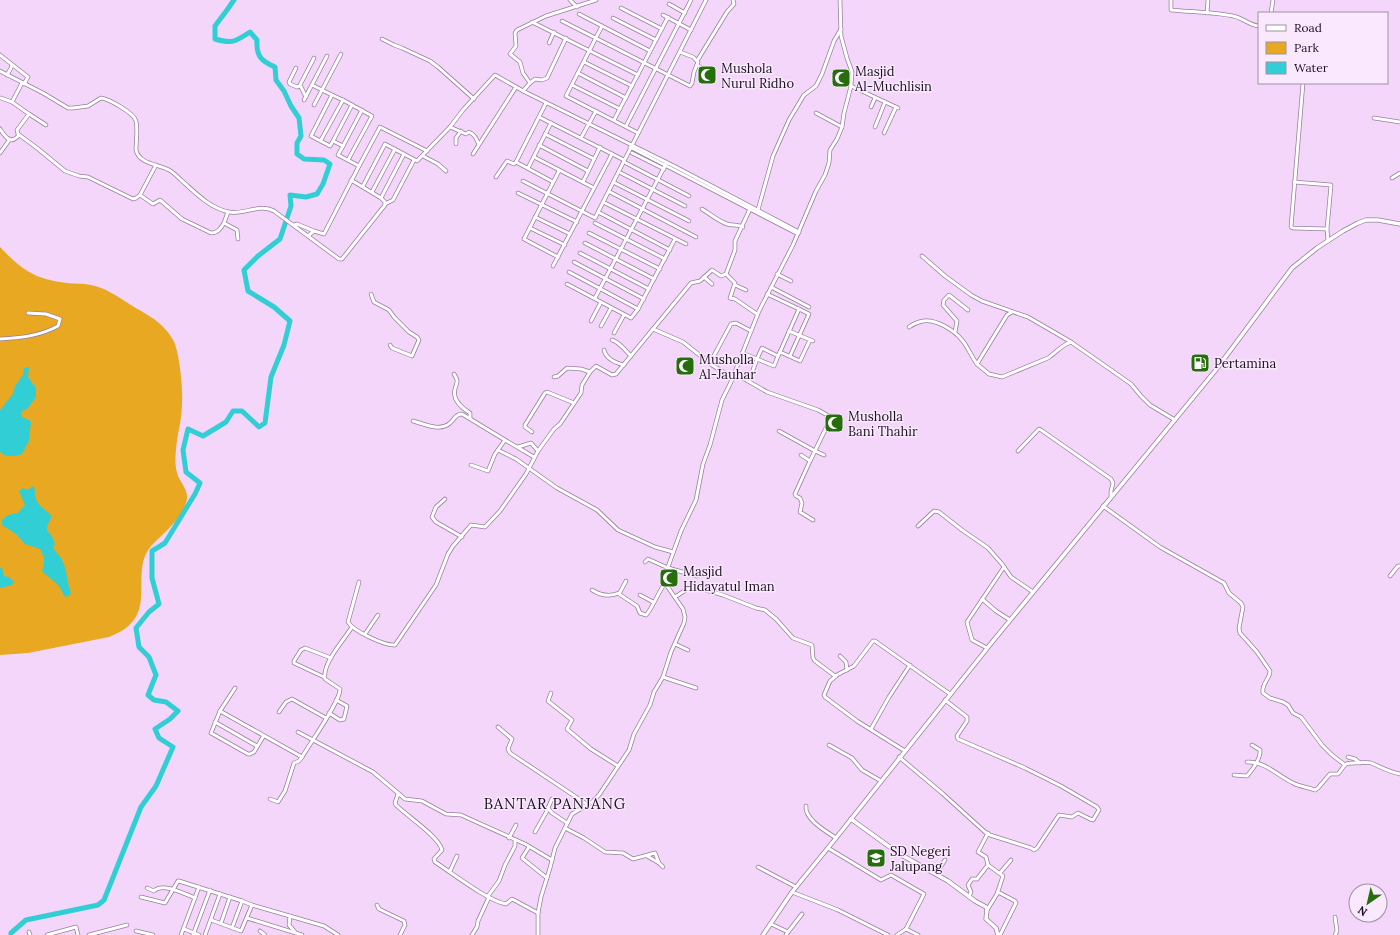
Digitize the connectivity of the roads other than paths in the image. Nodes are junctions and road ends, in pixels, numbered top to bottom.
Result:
1 (570, 0) edge
2 (596, 0) edge
3 (690, 0) edge
4 (706, 0) edge
5 (733, 0) edge
6 (840, 0) edge
7 (1171, 0) edge
8 (1208, 0) edge
9 (1273, 0) edge
10 (669, 4) dead end
11 (576, 7) junction
12 (621, 8) dead end
13 (685, 12) junction
14 (1271, 12) edge
15 (1207, 13) junction
16 (579, 14) dead end
17 (663, 15) dead end
18 (668, 17) junction
19 (613, 18) dead end
20 (562, 21) dead end
21 (532, 22) junction
22 (679, 23) junction
23 (602, 26) junction
24 (1258, 26) edge
25 (662, 29) junction
26 (841, 29) junction
27 (691, 30) junction
28 (554, 32) junction
29 (566, 38) junction
30 (382, 39) dead end
31 (596, 39) junction
32 (656, 40) junction
33 (549, 43) dead end
34 (590, 50) junction
35 (650, 51) junction
36 (680, 52) junction
37 (341, 54) dead end
38 (0, 56) edge
39 (327, 56) dead end
40 (314, 58) dead end
41 (697, 61) junction
42 (584, 62) junction
43 (644, 63) junction
44 (12, 65) junction
45 (697, 66) junction
46 (296, 68) dead end
47 (656, 69) junction
48 (0, 71) edge
49 (706, 72) dead end
50 (578, 73) junction
51 (7, 75) junction
52 (638, 75) junction
53 (668, 75) junction
54 (530, 83) junction
55 (23, 84) junction
56 (1303, 84) edge
57 (312, 85) junction
58 (572, 85) junction
59 (300, 86) junction
60 (632, 86) junction
61 (851, 86) junction
62 (516, 87) junction
63 (322, 90) junction
64 (523, 91) junction
65 (332, 95) junction
66 (1, 98) dead end
67 (626, 98) junction
68 (875, 98) junction
69 (474, 99) junction
70 (342, 100) junction
71 (12, 102) junction
72 (885, 102) junction
73 (546, 103) junction
74 (314, 105) dead end
75 (352, 105) junction
76 (871, 107) dead end
77 (620, 109) junction
78 (362, 110) junction
79 (596, 111) junction
80 (816, 113) dead end
81 (29, 114) junction
82 (539, 117) junction
83 (1374, 118) dead end
84 (614, 120) junction
85 (1400, 122) edge
86 (551, 123) junction
87 (589, 124) junction
88 (46, 125) dead end
89 (626, 126) junction
90 (450, 127) junction
91 (842, 127) junction
92 (874, 127) dead end
93 (0, 129) edge
94 (460, 131) junction
95 (638, 133) junction
96 (884, 133) dead end
97 (545, 134) junction
98 (19, 135) junction
99 (581, 138) junction
100 (10, 139) junction
101 (321, 140) junction
102 (333, 141) junction
103 (456, 144) dead end
104 (479, 144) junction
105 (539, 145) junction
106 (343, 146) junction
107 (632, 146) junction
108 (600, 147) junction
109 (395, 149) junction
110 (427, 151) junction
111 (0, 153) edge
112 (632, 153) dead end
113 (404, 154) junction
114 (473, 154) dead end
115 (612, 154) junction
116 (423, 156) junction
117 (534, 157) junction
118 (594, 159) junction
119 (348, 160) junction
120 (414, 160) junction
121 (625, 161) junction
122 (516, 162) junction
123 (156, 165) junction
124 (359, 166) junction
125 (665, 166) junction
126 (528, 168) junction
127 (559, 170) junction
128 (588, 170) junction
129 (446, 171) dead end
130 (621, 173) dead end
131 (1400, 173) edge
132 (496, 178) dead end
133 (1392, 178) dead end
134 (351, 180) junction
135 (658, 180) junction
136 (524, 181) dead end
137 (553, 182) junction
138 (583, 182) junction
139 (1294, 182) junction
140 (616, 183) dead end
141 (362, 186) junction
142 (594, 188) junction
143 (653, 189) junction
144 (715, 189) junction
145 (372, 192) junction
146 (610, 192) dead end
147 (518, 193) dead end
148 (547, 193) junction
149 (140, 195) junction
150 (689, 196) dead end
151 (381, 198) junction
152 (648, 199) junction
153 (605, 203) dead end
154 (385, 204) junction
155 (541, 205) junction
156 (685, 206) dead end
157 (642, 209) junction
158 (702, 209) dead end
159 (750, 209) junction
160 (758, 210) junction
161 (582, 211) junction
162 (228, 212) junction
163 (600, 213) dead end
164 (535, 216) junction
165 (637, 219) junction
166 (689, 221) dead end
167 (577, 222) junction
168 (224, 223) junction
169 (595, 223) dead end
170 (292, 224) junction
171 (1400, 224) edge
172 (742, 227) junction
173 (530, 228) junction
174 (1327, 228) junction
175 (632, 230) junction
176 (314, 231) junction
177 (589, 233) dead end
178 (798, 233) junction
179 (570, 234) junction
180 (308, 236) junction
181 (696, 237) dead end
182 (238, 239) dead end
183 (626, 239) junction
184 (675, 239) junction
185 (1328, 241) junction
186 (585, 243) dead end
187 (686, 244) dead end
188 (565, 246) junction
189 (621, 249) junction
190 (670, 250) junction
191 (580, 252) dead end
192 (922, 256) dead end
193 (558, 257) junction
194 (616, 259) junction
195 (665, 259) junction
196 (574, 262) dead end
197 (553, 266) dead end
198 (611, 269) junction
199 (660, 269) junction
200 (569, 272) dead end
201 (726, 274) junction
202 (778, 274) junction
203 (704, 277) junction
204 (606, 279) junction
205 (654, 279) junction
206 (791, 281) dead end
207 (567, 284) dead end
208 (712, 284) dead end
209 (735, 285) junction
210 (771, 287) junction
211 (600, 288) junction
212 (649, 289) junction
213 (746, 290) dead end
214 (371, 294) dead end
215 (767, 294) junction
216 (595, 298) junction
217 (644, 299) junction
218 (601, 302) junction
219 (809, 307) dead end
220 (611, 308) junction
221 (638, 309) junction
222 (799, 309) junction
223 (968, 310) dead end
224 (1012, 312) junction
225 (28, 313) dead end
226 (624, 314) junction
227 (757, 314) junction
228 (591, 321) dead end
229 (601, 326) dead end
230 (909, 327) dead end
231 (653, 328) junction
232 (751, 331) junction
233 (789, 331) junction
234 (955, 332) junction
235 (614, 333) dead end
236 (800, 335) junction
237 (0, 338) edge
238 (612, 340) dead end
239 (1071, 342) junction
240 (390, 345) dead end
241 (604, 350) dead end
242 (780, 352) junction
243 (742, 353) junction
244 (631, 356) junction
245 (778, 356) junction
246 (790, 356) junction
247 (757, 360) junction
248 (710, 363) junction
249 (977, 364) junction
250 (624, 365) junction
251 (590, 372) junction
252 (734, 373) junction
253 (454, 374) dead end
254 (554, 377) dead end
255 (733, 378) junction
256 (750, 378) dead end
257 (574, 403) junction
258 (829, 416) junction
259 (470, 418) junction
260 (414, 420) dead end
261 (839, 420) dead end
262 (1175, 420) junction
263 (779, 431) dead end
264 (532, 432) dead end
265 (527, 439) dead end
266 (505, 440) junction
267 (531, 444) junction
268 (518, 447) junction
269 (498, 450) junction
270 (1018, 450) dead end
271 (538, 451) junction
272 (814, 451) junction
273 (801, 455) dead end
274 (824, 455) dead end
275 (534, 457) junction
276 (810, 461) junction
277 (471, 465) dead end
278 (528, 469) junction
279 (1111, 496) junction
280 (445, 499) dead end
281 (1103, 506) junction
282 (813, 520) dead end
283 (918, 526) dead end
284 (462, 537) junction
285 (673, 552) junction
286 (645, 562) dead end
287 (1400, 566) edge
288 (1004, 567) junction
289 (668, 568) junction
290 (697, 576) dead end
291 (1390, 576) dead end
292 (626, 581) dead end
293 (359, 582) dead end
294 (665, 583) junction
295 (592, 590) dead end
296 (1033, 592) junction
297 (619, 593) junction
298 (640, 595) dead end
299 (675, 597) junction
300 (982, 599) junction
301 (653, 602) junction
302 (378, 615) dead end
303 (1010, 620) junction
304 (352, 627) junction
305 (365, 634) junction
306 (675, 644) junction
307 (987, 648) junction
308 (688, 650) dead end
309 (840, 656) dead end
310 (331, 658) junction
311 (910, 665) junction
312 (848, 670) junction
313 (838, 676) junction
314 (324, 677) junction
315 (663, 677) junction
316 (235, 688) dead end
317 (696, 688) dead end
318 (551, 693) dead end
319 (950, 694) junction
320 (336, 700) junction
321 (945, 700) junction
322 (220, 711) junction
323 (279, 712) dead end
324 (329, 713) junction
325 (326, 718) junction
326 (215, 722) junction
327 (498, 727) dead end
328 (871, 729) junction
329 (298, 732) dead end
330 (263, 737) junction
331 (312, 740) junction
332 (829, 745) dead end
333 (1252, 745) dead end
334 (257, 746) junction
335 (905, 751) junction
336 (302, 757) junction
337 (899, 757) junction
338 (1348, 757) dead end
339 (1247, 762) dead end
340 (1257, 763) junction
341 (1360, 763) junction
342 (1345, 765) junction
343 (618, 766) junction
344 (1234, 774) dead end
345 (1400, 774) edge
346 (881, 781) junction
347 (398, 794) junction
348 (270, 799) dead end
349 (552, 799) dead end
350 (588, 804) junction
351 (806, 806) dead end
352 (548, 809) junction
353 (851, 819) junction
354 (568, 823) junction
355 (516, 825) dead end
356 (565, 828) junction
357 (535, 832) dead end
358 (988, 833) junction
359 (509, 838) junction
360 (836, 838) junction
361 (515, 840) junction
362 (529, 847) junction
363 (828, 848) junction
364 (457, 856) dead end
365 (647, 856) junction
366 (552, 860) junction
367 (945, 860) dead end
368 (1011, 860) dead end
369 (659, 863) junction
370 (988, 865) junction
371 (663, 867) dead end
372 (758, 867) dead end
373 (450, 871) junction
374 (1000, 873) junction
375 (936, 874) junction
376 (547, 878) junction
377 (199, 887) junction
378 (796, 887) junction
379 (147, 888) dead end
380 (173, 890) junction
381 (210, 890) junction
382 (792, 892) junction
383 (998, 892) junction
384 (220, 894) junction
385 (141, 897) dead end
386 (230, 897) junction
387 (489, 897) junction
388 (969, 897) junction
389 (195, 898) junction
390 (242, 901) junction
391 (252, 905) junction
392 (377, 905) dead end
393 (987, 910) junction
394 (538, 913) junction
395 (802, 914) dead end
396 (290, 916) junction
397 (247, 918) junction
398 (1335, 918) dead end
399 (211, 920) junction
400 (221, 924) junction
401 (770, 924) junction
402 (127, 925) dead end
403 (232, 928) junction
404 (184, 929) junction
405 (906, 929) junction
406 (136, 931) dead end
407 (260, 931) dead end
408 (296, 933) junction
409 (193, 934) edge
410 (787, 934) edge
411 (47, 935) edge
412 (78, 935) edge
413 (90, 935) edge
414 (153, 935) edge
415 (181, 935) edge
416 (199, 935) edge
417 (205, 935) edge
418 (265, 935) edge
419 (302, 935) edge
420 (337, 935) edge
421 (400, 935) edge
422 (472, 935) edge
423 (538, 935) edge
424 (763, 935) edge
425 (888, 935) edge
426 (897, 935) edge
427 (918, 935) edge
428 (999, 935) edge
429 (1335, 935) edge

1 - 11 street
2 - 11 street
3 - 13 street
4 - 27 street
5 - 41 street
6 - 26 street
7 - 15 street
8 - 15 street
9 - 14 street
10 - 13 street
11 - 21 street
12 - 25 street
13 - 22 street
15 - 24 street
16 - 23 street
17 - 18 street
18 - 22 street
18 - 25 street
19 - 32 street
20 - 31 street
21 - 28 street
21 - 54 street
22 - 27 street
22 - 47 street
23 - 31 street
23 - 35 street
25 - 32 street
26 - 61 street
26 - 160 street
27 - 36 street
28 - 29 street
28 - 33 street
29 - 34 street
29 - 54 street
30 - 69 street
31 - 34 street
31 - 43 street
32 - 35 street
34 - 42 street
34 - 52 street
35 - 43 street
36 - 41 street
36 - 53 street
37 - 63 street
38 - 44 street
39 - 57 street
40 - 59 street
41 - 45 street
42 - 50 street
42 - 60 street
43 - 47 street
43 - 52 street
44 - 51 street
44 - 55 street
45 - 49 street
45 - 53 street
46 - 59 street
47 - 53 street
47 - 89 street
48 - 51 street
50 - 58 street
50 - 67 street
51 - 55 street
52 - 60 street
53 - 95 street
54 - 64 street
55 - 71 street
55 - 123 street
56 - 139 street
57 - 59 street
57 - 63 street
58 - 77 street
58 - 79 street
60 - 67 street
61 - 68 street
61 - 91 street
62 - 64 street
62 - 69 street
62 - 104 street
63 - 65 street
63 - 74 street
64 - 73 street
65 - 70 street
65 - 101 street
66 - 71 street
67 - 77 street
68 - 72 street
68 - 76 street
69 - 90 street
70 - 75 street
70 - 101 street
71 - 81 street
72 - 92 street
72 - 96 street
73 - 82 street
73 - 87 street
75 - 78 street
75 - 102 street
77 - 84 street
78 - 106 street
78 - 119 street
79 - 84 street
79 - 87 street
80 - 91 street
81 - 88 street
81 - 98 street
82 - 86 street
82 - 122 street
83 - 85 street
84 - 89 street
86 - 97 street
86 - 99 street
87 - 99 street
87 - 107 street
89 - 95 street
90 - 94 street
90 - 110 street
91 - 178 street
93 - 100 street
94 - 103 street
94 - 104 street
95 - 107 street
97 - 105 street
97 - 118 street
98 - 100 street
98 - 149 street
99 - 108 street
100 - 111 street
101 - 102 street
102 - 106 street
104 - 114 street
105 - 117 street
105 - 128 street
106 - 119 street
107 - 121 street
107 - 125 street
108 - 115 street
108 - 118 street
109 - 113 street
109 - 141 street
109 - 145 street
110 - 116 street
110 - 124 street
112 - 125 street
113 - 120 street
113 - 151 street
115 - 121 street
115 - 142 street
116 - 120 street
116 - 129 street
117 - 126 street
117 - 127 street
118 - 128 street
119 - 124 street
120 - 154 street
121 - 135 street
121 - 161 street
122 - 126 street
122 - 132 street
123 - 149 street
123 - 162 street
124 - 134 street
125 - 135 street
125 - 144 street
126 - 137 street
127 - 137 street
127 - 138 street
128 - 138 street
130 - 143 street
131 - 133 street
134 - 141 street
134 - 176 street
135 - 143 street
135 - 150 street
136 - 148 street
137 - 148 street
138 - 142 street
139 - 174 street
139 - 174 street
140 - 152 street
141 - 145 street
142 - 161 street
143 - 152 street
143 - 156 street
144 - 159 street
144 - 160 street
145 - 151 street
146 - 157 street
147 - 155 street
148 - 155 street
148 - 161 street
149 - 168 street
151 - 154 street
152 - 157 street
152 - 166 street
153 - 165 street
154 - 180 street
155 - 164 street
155 - 167 street
157 - 165 street
157 - 181 street
158 - 172 street
159 - 172 street
159 - 178 street
160 - 178 street
161 - 167 street
162 - 168 street
162 - 170 street
163 - 175 street
164 - 173 street
164 - 179 street
165 - 175 street
165 - 184 street
167 - 179 street
168 - 182 street
169 - 183 street
170 - 176 street
170 - 180 street
171 - 185 street
172 - 201 street
173 - 188 street
173 - 193 street
174 - 185 street
175 - 183 street
175 - 190 street
176 - 180 street
177 - 189 street
178 - 202 street
179 - 188 street
183 - 189 street
183 - 195 street
184 - 187 street
184 - 190 street
185 - 262 street
186 - 194 street
188 - 193 street
189 - 194 street
189 - 199 street
190 - 195 street
191 - 198 street
192 - 224 street
193 - 197 street
194 - 198 street
194 - 205 street
195 - 199 street
196 - 204 street
198 - 204 street
198 - 212 street
199 - 205 street
200 - 211 street
201 - 203 street
201 - 209 street
202 - 206 street
202 - 210 street
203 - 208 street
203 - 231 street
204 - 211 street
204 - 217 street
205 - 212 street
207 - 216 street
209 - 213 street
209 - 227 street
210 - 215 street
210 - 219 street
211 - 216 street
211 - 221 street
212 - 217 street
214 - 240 street
215 - 222 street
215 - 227 street
216 - 218 street
217 - 221 street
218 - 220 street
218 - 228 street
220 - 226 street
220 - 229 street
221 - 226 street
222 - 233 street
222 - 236 street
223 - 234 street
224 - 239 street
224 - 249 street
225 - 237 street
226 - 235 street
227 - 232 street
230 - 234 street
231 - 244 street
231 - 248 street
232 - 243 street
232 - 248 street
233 - 236 street
233 - 242 street
234 - 249 street
236 - 246 street
236 - 246 street
238 - 244 street
239 - 249 street
239 - 262 street
241 - 250 street
242 - 245 street
242 - 246 street
243 - 247 street
243 - 252 street
244 - 250 street
245 - 247 street
245 - 247 street
247 - 256 street
248 - 255 street
250 - 251 street
251 - 254 street
251 - 257 street
252 - 255 street
252 - 258 street
253 - 259 street
255 - 285 street
257 - 264 street
257 - 271 street
258 - 261 street
258 - 272 street
259 - 260 street
259 - 266 street
262 - 279 street
263 - 272 street
265 - 267 street
266 - 268 street
266 - 269 street
267 - 268 street
267 - 271 street
268 - 275 street
269 - 277 street
269 - 278 street
270 - 279 street
271 - 275 street
272 - 274 street
272 - 276 street
273 - 276 street
275 - 278 street
276 - 282 street
278 - 284 street
278 - 285 street
279 - 281 street
280 - 284 street
281 - 296 street
281 - 342 street
283 - 288 street
284 - 305 street
285 - 289 street
286 - 289 street
287 - 291 street
288 - 296 street
288 - 300 street
289 - 290 street
289 - 294 street
292 - 297 street
293 - 304 street
294 - 299 street
294 - 301 street
295 - 297 street
296 - 303 street
297 - 301 street
298 - 301 street
299 - 306 street
299 - 313 street
300 - 303 street
300 - 307 street
302 - 305 street
303 - 307 street
304 - 305 street
304 - 310 street
306 - 308 street
306 - 315 street
307 - 319 street
309 - 312 street
310 - 314 street
310 - 314 street
311 - 312 street
311 - 319 street
311 - 328 street
312 - 313 street
313 - 328 street
314 - 320 street
315 - 317 street
315 - 343 street
316 - 322 street
318 - 343 street
319 - 321 street
320 - 324 street
320 - 324 street
321 - 335 street
321 - 358 street
322 - 326 street
322 - 330 street
323 - 325 street
324 - 325 street
325 - 331 street
326 - 334 street
326 - 334 street
327 - 350 street
328 - 335 street
329 - 331 street
330 - 334 street
330 - 336 street
331 - 336 street
331 - 347 street
332 - 346 street
333 - 340 street
335 - 337 street
336 - 348 street
337 - 346 street
337 - 358 street
338 - 341 street
339 - 340 street
340 - 342 street
340 - 344 street
341 - 342 street
341 - 345 street
343 - 350 street
346 - 353 street
347 - 359 street
347 - 373 street
349 - 352 street
350 - 354 street
351 - 360 street
352 - 354 street
352 - 357 street
353 - 360 street
353 - 375 street
354 - 356 street
355 - 359 street
356 - 365 street
356 - 366 street
358 - 370 street
359 - 361 street
360 - 363 street
361 - 362 street
361 - 387 street
362 - 366 street
362 - 376 street
363 - 378 street
363 - 405 street
364 - 373 street
365 - 369 street
365 - 369 street
366 - 376 street
367 - 375 street
368 - 374 street
369 - 371 street
370 - 374 street
370 - 388 street
372 - 378 street
373 - 387 street
374 - 383 street
375 - 388 street
376 - 394 street
377 - 380 street
377 - 381 street
377 - 389 street
378 - 382 street
379 - 380 street
380 - 385 street
380 - 389 street
381 - 384 street
381 - 409 street
382 - 401 street
382 - 425 street
383 - 393 street
383 - 428 street
384 - 386 street
384 - 399 street
386 - 390 street
386 - 400 street
387 - 394 street
387 - 422 street
388 - 393 street
389 - 404 street
390 - 391 street
390 - 403 street
391 - 396 street
391 - 397 street
392 - 421 street
393 - 428 street
394 - 423 street
395 - 410 street
396 - 408 street
396 - 420 street
397 - 403 street
397 - 408 street
398 - 429 street
399 - 400 street
399 - 417 street
400 - 403 street
401 - 410 street
401 - 424 street
402 - 413 street
404 - 409 street
404 - 415 street
405 - 426 street
405 - 427 street
406 - 414 street
407 - 418 street
408 - 419 street
409 - 416 street
411 - 412 street

